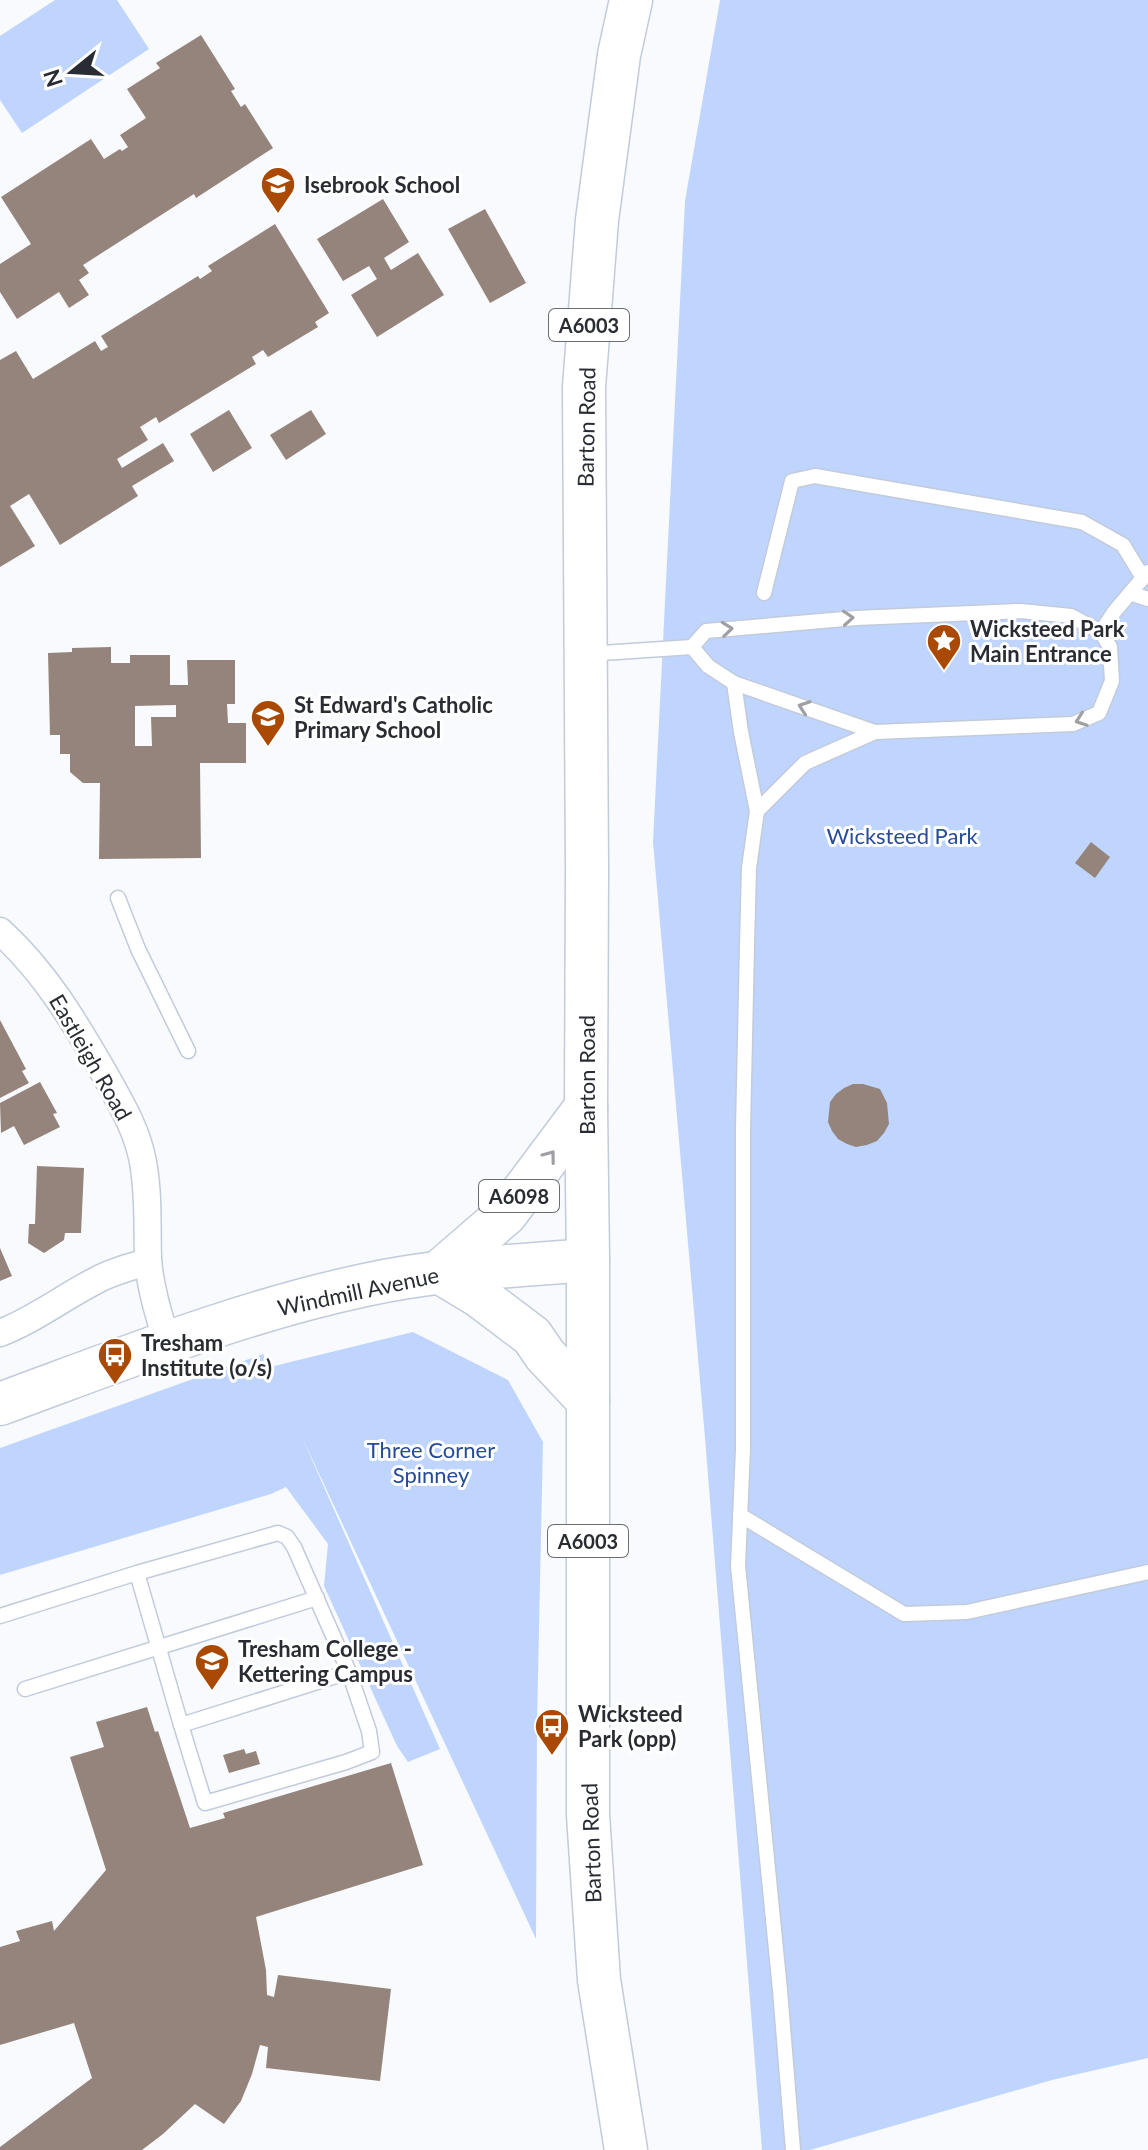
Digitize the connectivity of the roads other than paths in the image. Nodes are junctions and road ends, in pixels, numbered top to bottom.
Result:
1 (631, 0) edge
2 (1145, 575) edge
3 (764, 593) dead end
4 (1130, 593) junction
5 (1148, 599) edge
6 (1101, 632) junction
7 (692, 647) junction
8 (586, 654) junction
9 (734, 683) junction
10 (875, 732) junction
11 (757, 811) junction
12 (118, 898) dead end
13 (0, 931) edge
14 (188, 1051) dead end
15 (586, 1107) junction
16 (588, 1260) junction
17 (148, 1262) junction
18 (439, 1272) junction
19 (0, 1333) edge
20 (167, 1342) junction
21 (588, 1401) junction
22 (0, 1404) edge
23 (740, 1515) junction
24 (1148, 1572) edge
25 (137, 1573) junction
26 (317, 1598) junction
27 (0, 1616) edge
28 (159, 1648) junction
29 (349, 1672) junction
30 (25, 1689) dead end
31 (181, 1725) junction
32 (626, 2150) edge
33 (793, 2150) edge

1 - 8 main road, Barton Road / A6003
2 - 3 lane
2 - 4 lane
4 - 5 lane
4 - 6 lane
7 -> 6 lane
6 -> 10 lane
7 - 8 lane
7 - 9 lane
8 - 15 main road, Barton Road / A6003
10 -> 9 lane
9 - 11 lane
10 - 11 lane
11 - 23 lane
12 - 14 lane
13 - 17 street, Eastleigh Road
15 - 16 main road, Barton Road / A6003
18 -> 15 main road, A6098
16 - 18 main road, Windmill Avenue
16 - 21 main road, Barton Road / A6003
17 - 19 street
17 - 20 street, Eastleigh Road
18 - 20 main road, Windmill Avenue
18 - 21 main road
20 - 22 main road, Windmill Avenue
21 - 32 main road, Barton Road / A6003
23 - 24 lane
23 - 33 lane
25 - 26 lane
25 - 27 lane
25 - 28 lane
26 - 28 lane
26 - 29 lane
28 - 30 lane
28 - 31 lane
29 - 31 lane
29 - 31 lane

